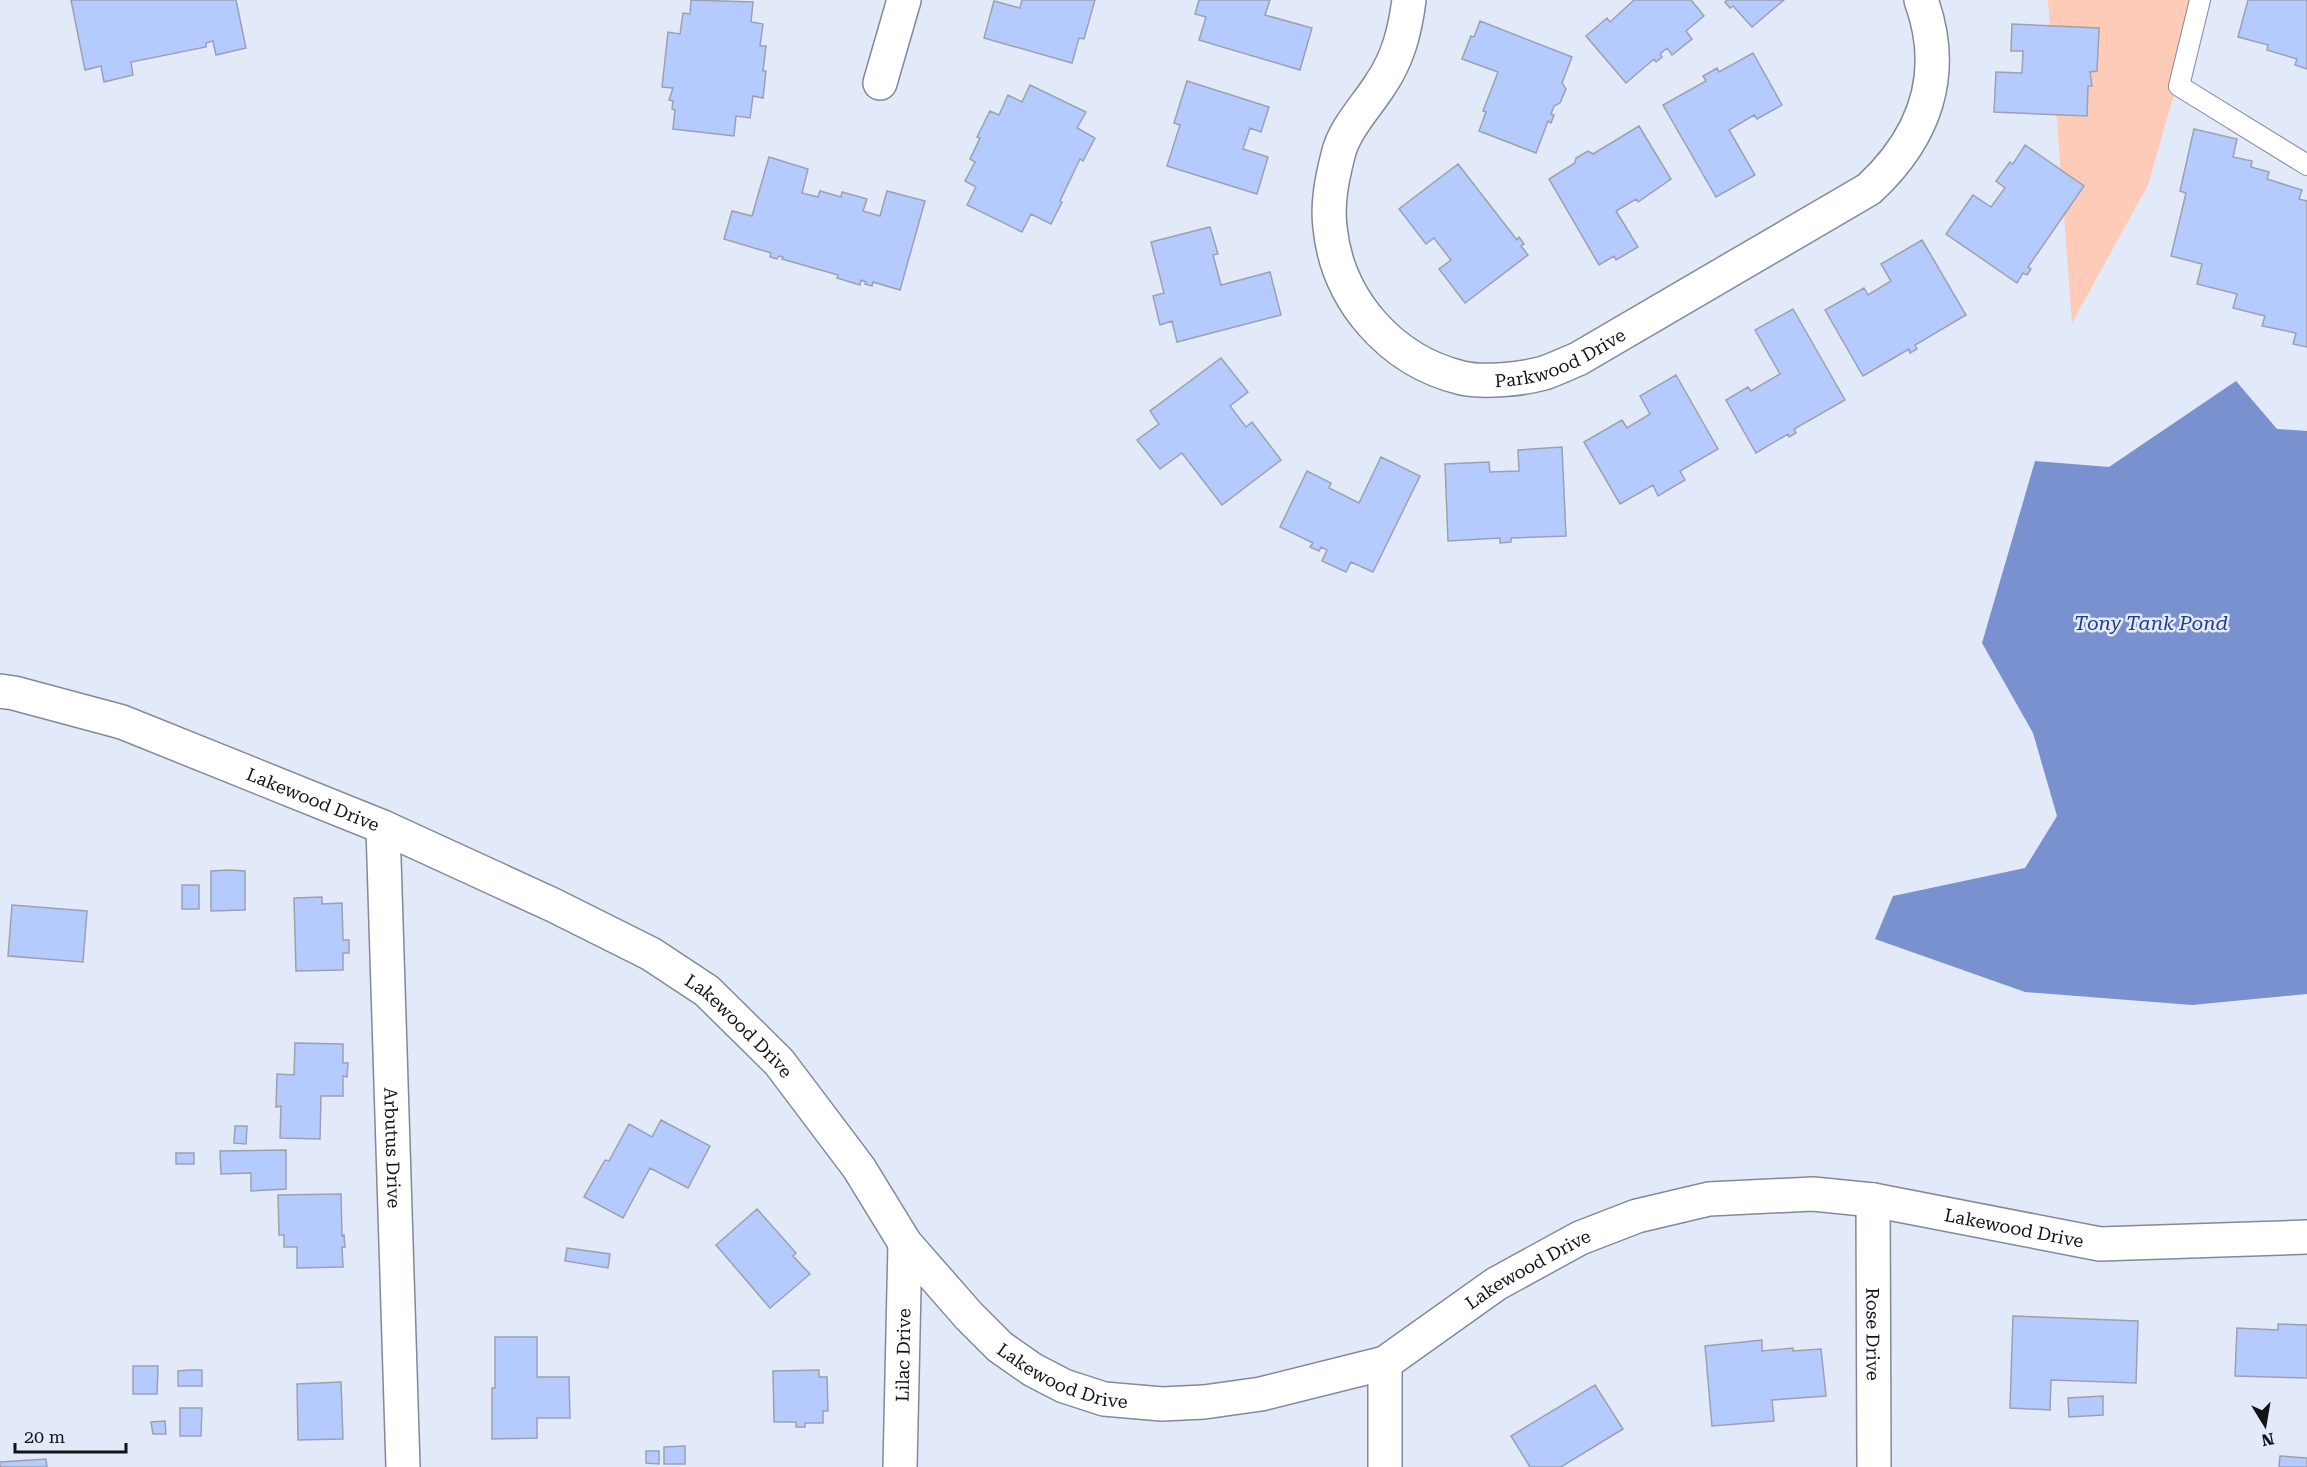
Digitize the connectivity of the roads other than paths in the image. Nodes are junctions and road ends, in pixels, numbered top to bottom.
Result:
1 (904, 0) edge
2 (1409, 0) edge
3 (1921, 0) edge
4 (2200, 0) edge
5 (880, 83) dead end
6 (2307, 165) edge
7 (0, 691) edge
8 (383, 827) junction
9 (1873, 1200) junction
10 (2307, 1237) edge
11 (905, 1243) junction
12 (1385, 1363) junction
13 (403, 1467) edge
14 (900, 1467) edge
15 (1385, 1467) edge
16 (1874, 1467) edge

1 - 5 street
2 - 3 street, Parkwood Drive
4 - 6 lane
7 - 8 street, Lakewood Drive
8 - 11 street, Lakewood Drive
8 - 13 street, Arbutus Drive
9 - 10 street, Lakewood Drive
9 - 12 street, Lakewood Drive
9 - 16 street, Rose Drive
11 - 12 street, Lakewood Drive
11 - 14 street, Lilac Drive
12 - 15 street

